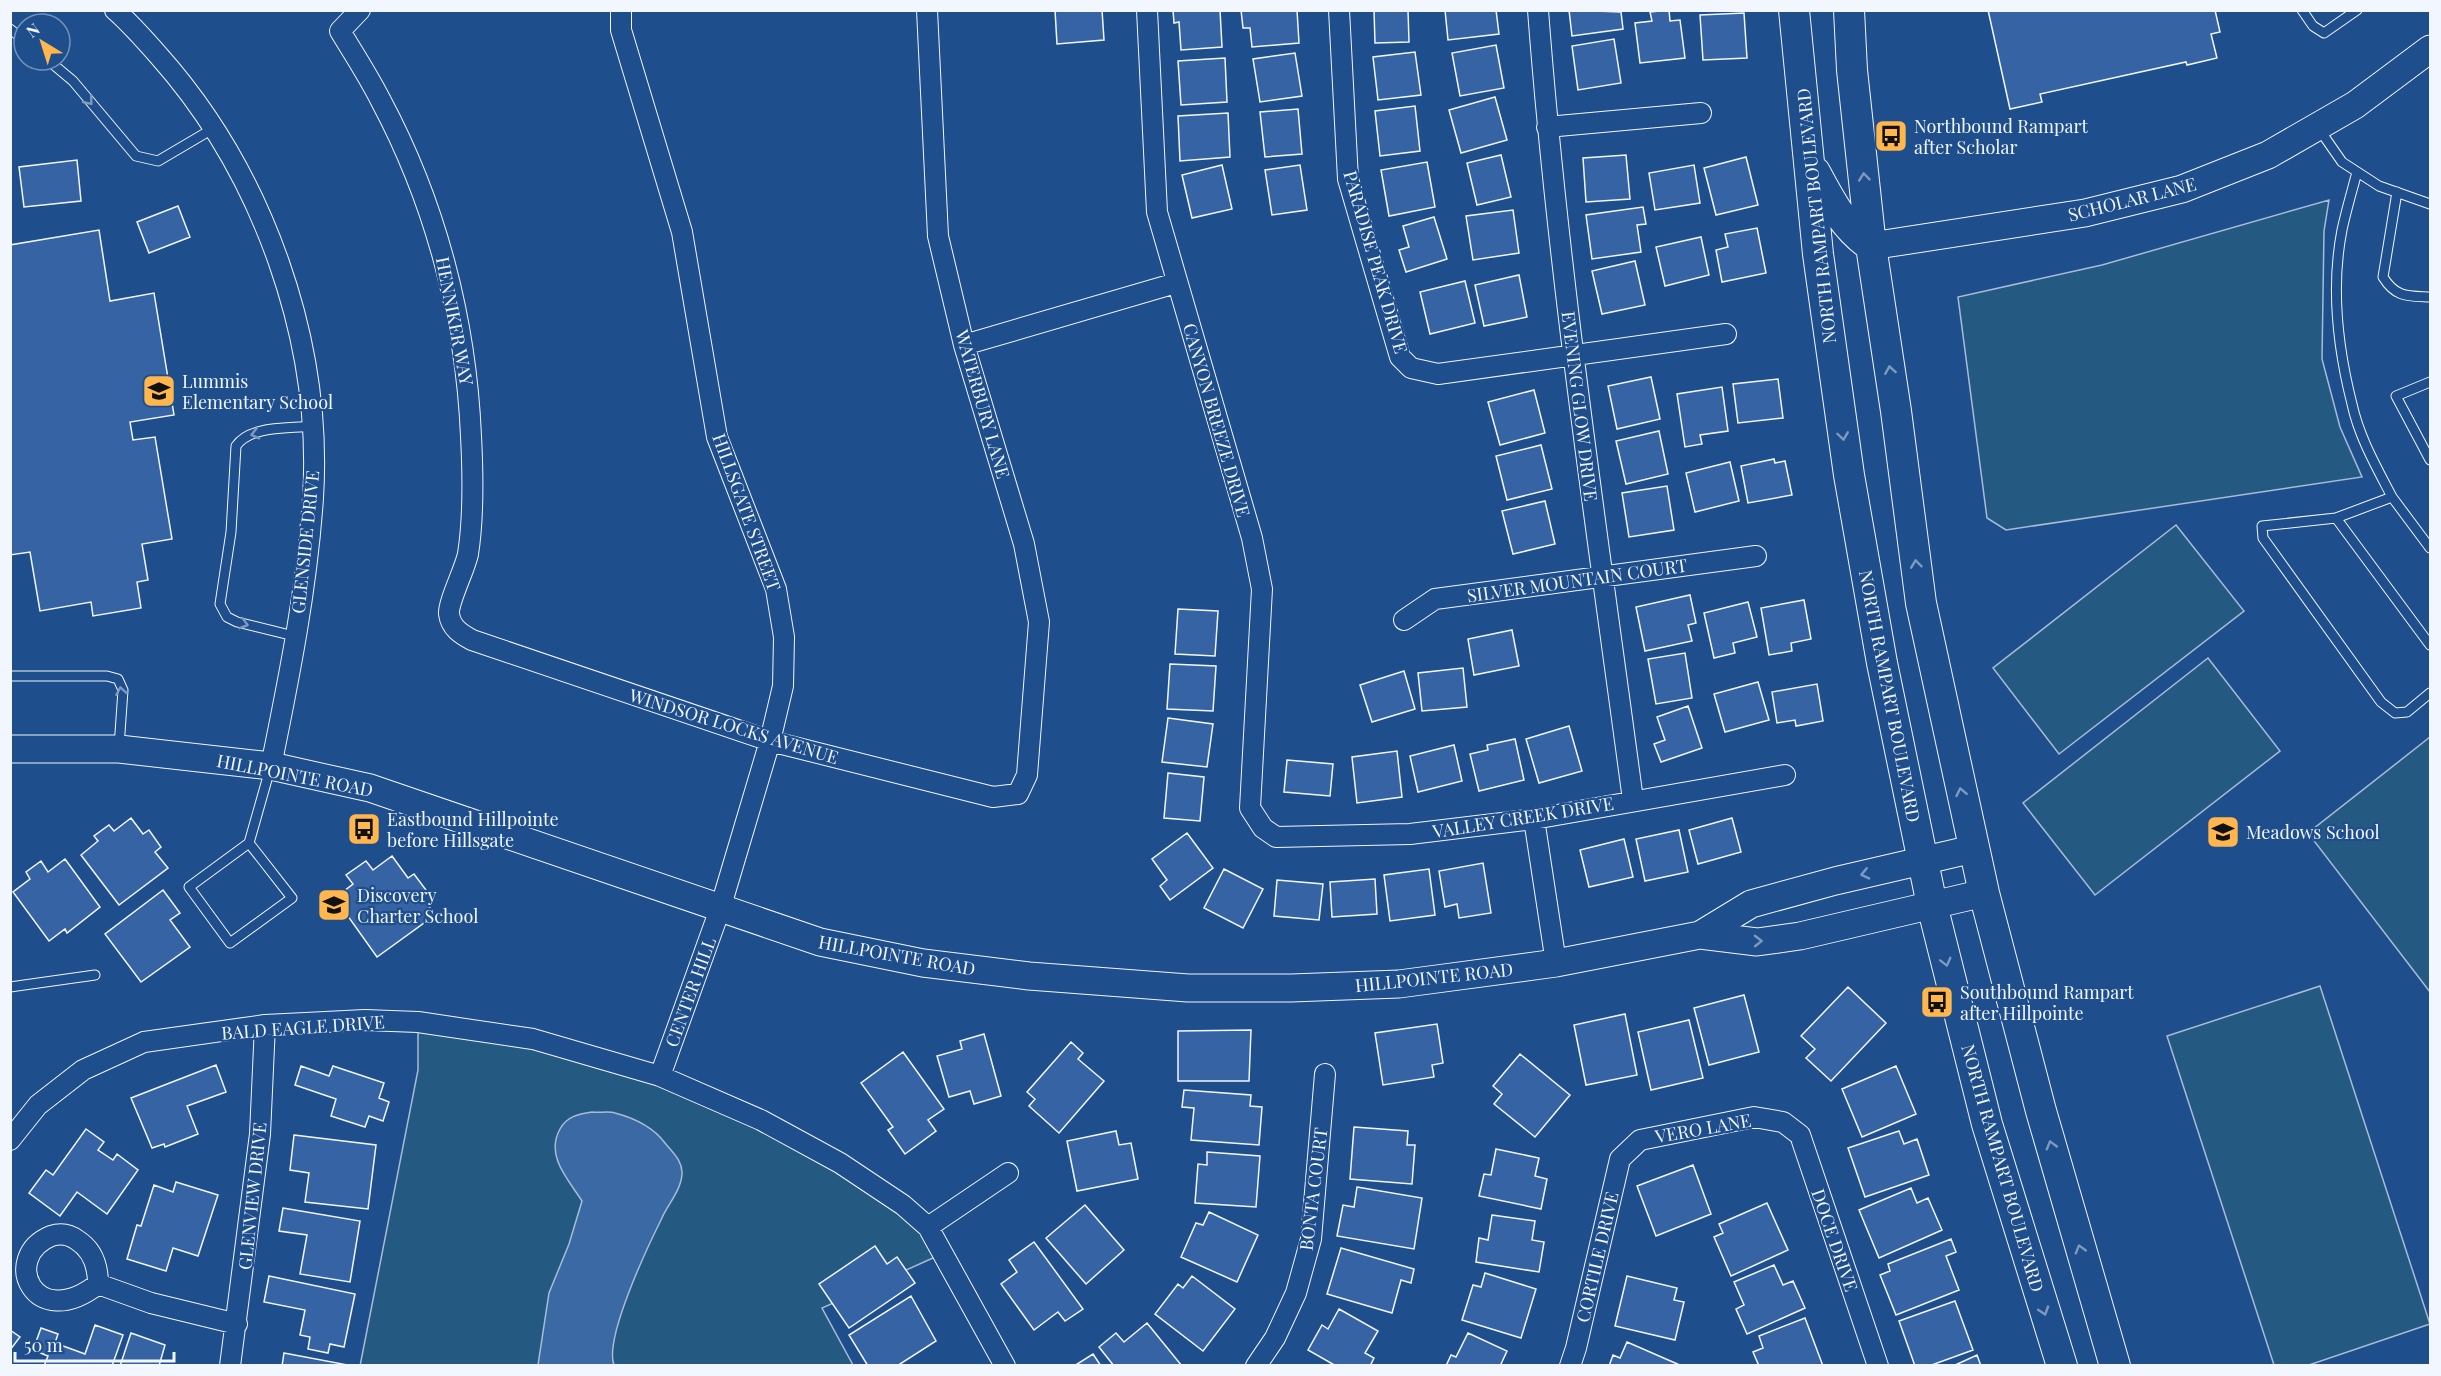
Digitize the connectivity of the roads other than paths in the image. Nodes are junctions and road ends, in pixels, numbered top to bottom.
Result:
1 (360, 10) edge
2 (621, 10) edge
3 (927, 10) edge
4 (1147, 10) edge
5 (1339, 10) edge
6 (1538, 10) edge
7 (1794, 10) edge
8 (1849, 10) edge
9 (2302, 10) edge
10 (2357, 10) edge
11 (128, 14) edge
12 (2430, 50) edge
13 (63, 72) edge
14 (1701, 113) dead end
15 (1547, 127) junction
16 (2317, 127) junction
17 (214, 128) junction
18 (1809, 162) junction
19 (2357, 172) junction
20 (2397, 192) junction
21 (2430, 204) edge
22 (1871, 246) junction
23 (1176, 283) junction
24 (2430, 297) edge
25 (1726, 334) dead end
26 (964, 345) junction
27 (1573, 355) junction
28 (2430, 382) edge
29 (312, 426) junction
30 (2430, 460) edge
31 (2392, 497) junction
32 (2336, 518) junction
33 (2430, 548) edge
34 (1756, 556) dead end
35 (1603, 577) junction
36 (1404, 620) dead end
37 (456, 630) joint
38 (294, 636) junction
39 (2430, 645) edge
40 (10, 676) edge
41 (2430, 693) edge
42 (770, 741) junction
43 (10, 749) edge
44 (119, 749) junction
45 (271, 766) junction
46 (1785, 776) dead end
47 (1018, 794) joint
48 (1633, 800) junction
49 (1533, 819) junction
50 (1263, 828) joint
51 (249, 843) junction
52 (1973, 849) junction
53 (1922, 861) junction
54 (1984, 893) junction
55 (1932, 905) junction
56 (720, 909) junction
57 (1700, 935) junction
58 (1556, 963) junction
59 (95, 975) dead end
60 (10, 987) edge
61 (265, 1026) junction
62 (1325, 1074) dead end
63 (660, 1076) junction
64 (1783, 1122) joint
65 (10, 1140) edge
66 (1627, 1150) joint
67 (1008, 1173) dead end
68 (928, 1227) junction
69 (98, 1284) dead end
70 (237, 1324) junction
71 (230, 1365) edge
72 (1005, 1365) edge
73 (1256, 1365) edge
74 (1570, 1365) edge
75 (1878, 1365) edge
76 (2062, 1365) edge
77 (2115, 1365) edge

1 - 37 street, HENNIKER WAY
2 - 42 street, HILLSGATE STREET
3 - 26 street, WATERBURY LANE
4 - 23 street, CANYON BREEZE DRIVE
5 - 27 street, PARADISE PEAK DRIVE
6 - 15 street, EVENING GLOW DRIVE
7 - 18 main road, NORTH RAMPART BOULEVARD
22 -> 8 main road
9 - 10 lane
11 - 17 street, GLENSIDE DRIVE
12 - 16 street, SCHOLAR LANE
13 -> 17 lane
14 - 15 street
15 - 27 street, EVENING GLOW DRIVE
16 - 19 lane
16 - 22 street, SCHOLAR LANE
17 - 29 street, GLENSIDE DRIVE
18 - 22 main road
18 -> 53 main road, NORTH RAMPART BOULEVARD
19 - 20 lane
19 - 31 lane
20 - 21 lane
20 - 24 lane
52 -> 22 main road
23 - 26 street
23 - 50 street, CANYON BREEZE DRIVE
25 - 27 street
26 - 47 street, WATERBURY LANE
27 - 35 street, EVENING GLOW DRIVE
28 - 30 lane
29 - 38 street, GLENSIDE DRIVE
29 -> 38 lane
31 - 32 lane
31 - 33 lane
32 - 39 lane
32 - 41 lane
34 - 35 street, SILVER MOUNTAIN COURT
35 - 36 street, SILVER MOUNTAIN COURT
35 - 48 street, EVENING GLOW DRIVE
37 - 42 street, WINDSOR LOCKS AVENUE
38 - 45 street, GLENSIDE DRIVE
44 -> 40 lane
42 - 47 street, WINDSOR LOCKS AVENUE
42 - 56 street, HILLSGATE STREET
43 - 44 street, HILLPOINTE ROAD
44 - 45 street, HILLPOINTE ROAD
45 - 51 lane
45 - 56 street, HILLPOINTE ROAD
46 - 48 street, VALLEY CREEK DRIVE
48 - 49 street, VALLEY CREEK DRIVE
49 - 50 street, VALLEY CREEK DRIVE
49 - 58 street
51 - 51 lane
52 - 53 street, HILLPOINTE ROAD
52 - 54 main road
53 - 55 main road, NORTH RAMPART BOULEVARD
53 -> 57 street, HILLPOINTE ROAD
54 - 55 street, HILLPOINTE ROAD
77 -> 54 main road
57 -> 55 street, HILLPOINTE ROAD
55 -> 76 main road, NORTH RAMPART BOULEVARD
56 - 58 street, HILLPOINTE ROAD
56 - 63 street, CENTER HILL
57 - 58 street, HILLPOINTE ROAD
59 - 60 lane
61 - 63 street, BALD EAGLE DRIVE
61 - 65 street, BALD EAGLE DRIVE
61 - 70 street, GLENVIEW DRIVE
62 - 73 street, BONTA COURT
63 - 68 street, BALD EAGLE DRIVE
64 - 66 street, VERO LANE
64 - 75 street, DOCE DRIVE
66 - 74 street, CORTILE DRIVE
67 - 68 street
68 - 72 street, BALD EAGLE DRIVE
69 - 70 street
70 - 71 street, GLENVIEW DRIVE

